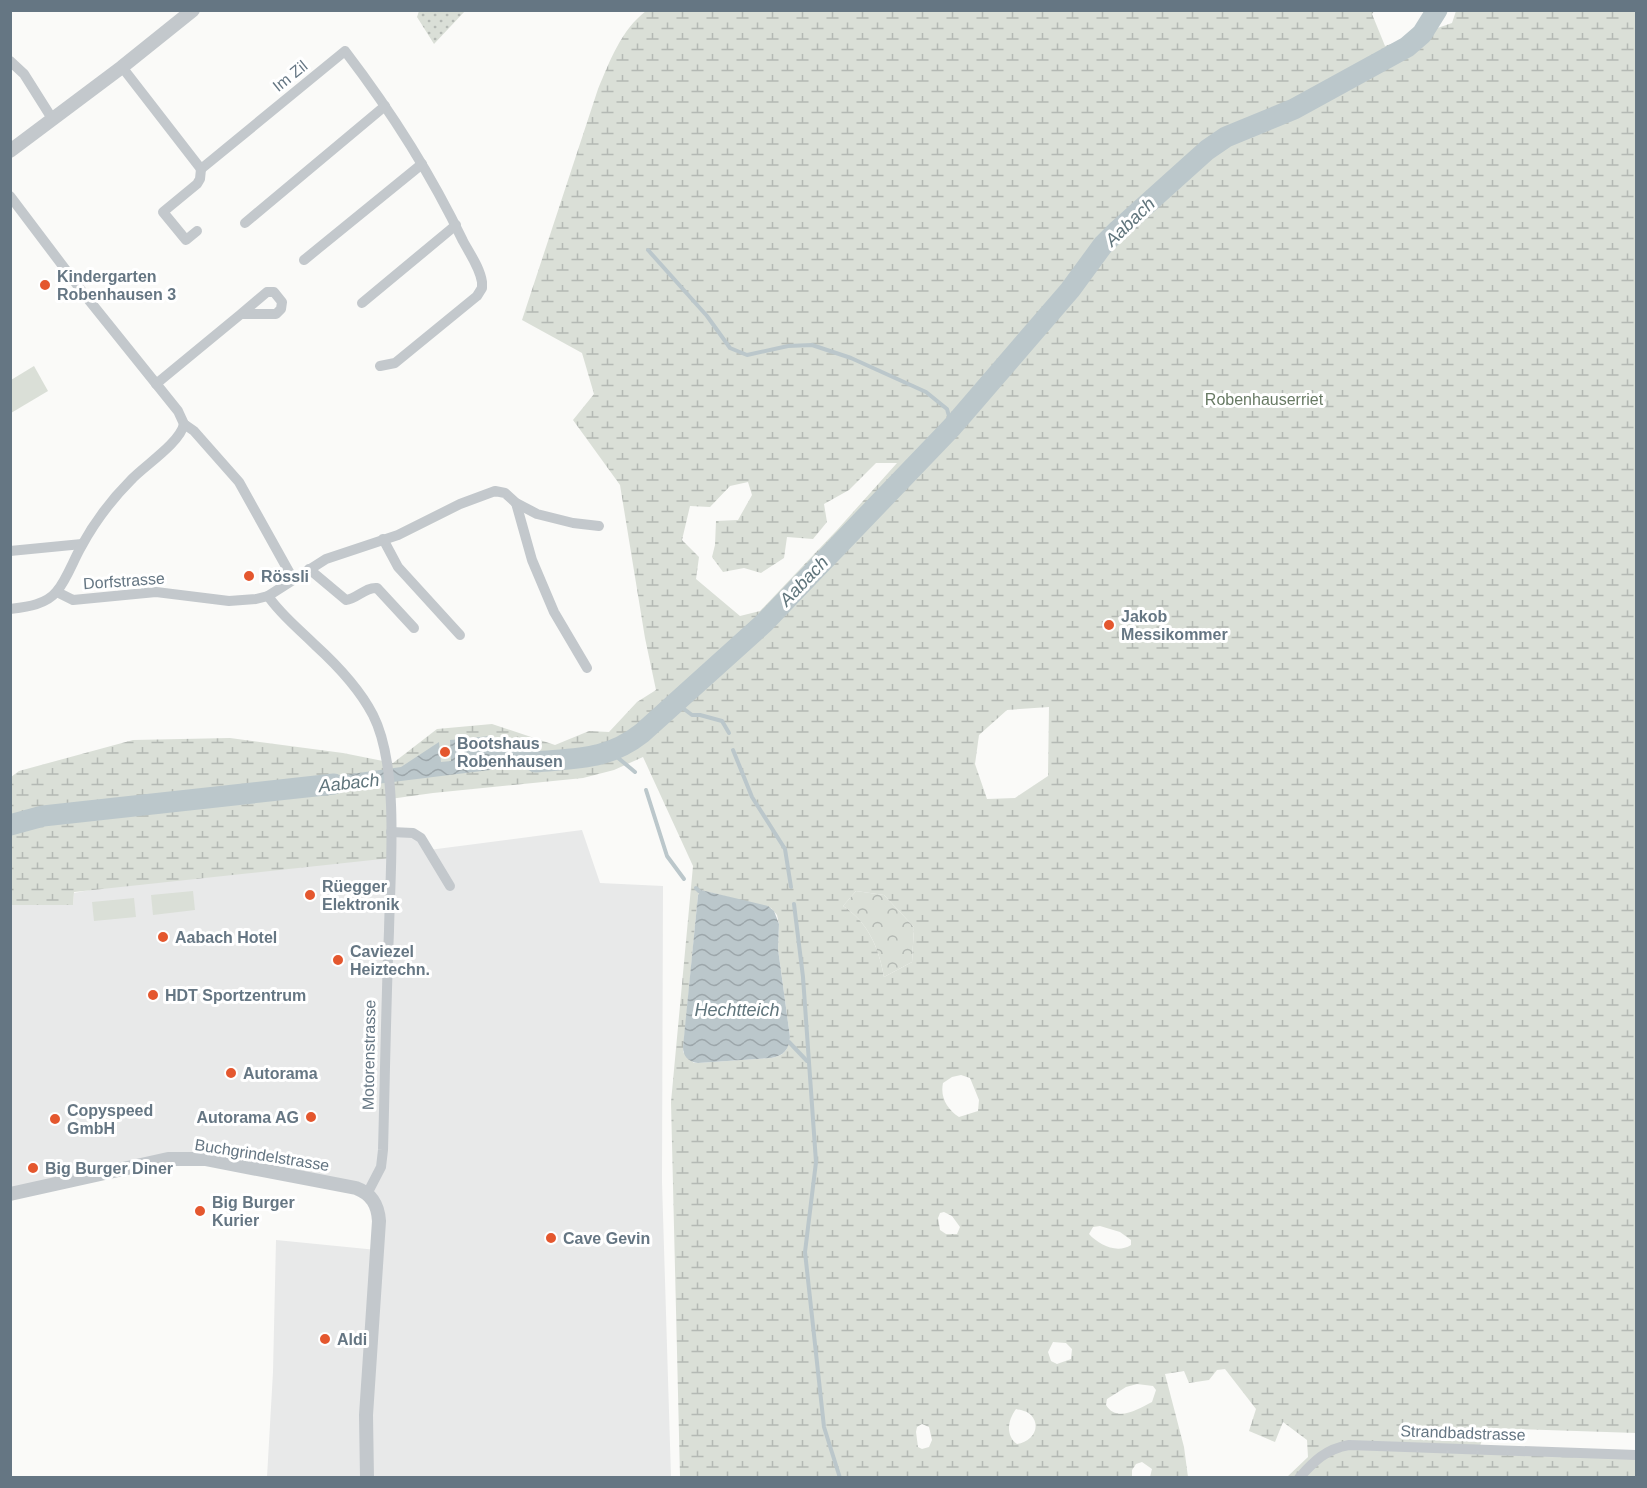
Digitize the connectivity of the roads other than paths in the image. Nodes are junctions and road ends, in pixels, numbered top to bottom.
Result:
1 (193, 10) edge
2 (10, 61) edge
3 (122, 68) junction
4 (385, 106) junction
5 (53, 120) junction
6 (10, 151) edge
7 (422, 164) junction
8 (201, 169) junction
9 (10, 196) edge
10 (245, 223) dead end
11 (456, 225) junction
12 (197, 231) dead end
13 (304, 260) dead end
14 (362, 303) dead end
15 (241, 314) dead end
16 (380, 366) dead end
17 (156, 384) junction
18 (184, 424) junction
19 (516, 503) junction
20 (599, 526) dead end
21 (383, 539) junction
22 (82, 544) junction
23 (10, 551) edge
24 (309, 569) junction
25 (293, 579) junction
26 (57, 592) junction
27 (268, 596) junction
28 (10, 609) edge
29 (414, 628) dead end
30 (460, 635) dead end
31 (586, 668) dead end
32 (391, 832) junction
33 (450, 886) dead end
34 (10, 1194) edge
35 (367, 1194) junction
36 (1636, 1455) edge
37 (367, 1478) edge
38 (1299, 1478) edge

1 - 3 street
2 - 5 street
3 - 5 street
3 - 8 street
4 - 7 street, Im Zil
4 - 8 street, Im Zil
4 - 10 street
5 - 6 street
7 - 11 street, Im Zil
7 - 13 street
8 - 12 street, Im Zil
9 - 17 street
11 - 14 street
11 - 16 street, Im Zil
15 - 17 street
17 - 18 street
18 - 22 street
18 - 25 street
19 - 20 street, Dorfstrasse
19 - 21 street, Dorfstrasse
19 - 31 street
21 - 24 street, Dorfstrasse
21 - 30 street
22 - 23 street
22 - 26 street
24 - 25 street, Dorfstrasse
24 - 29 street
25 - 27 street, Dorfstrasse
26 - 27 street, Dorfstrasse
26 - 28 street
27 - 32 street, Motorenstrasse
32 - 33 street
32 - 35 street, Motorenstrasse
34 - 35 street, Buchgrindelstrasse
35 - 37 street
36 - 38 street, Strandbadstrasse

